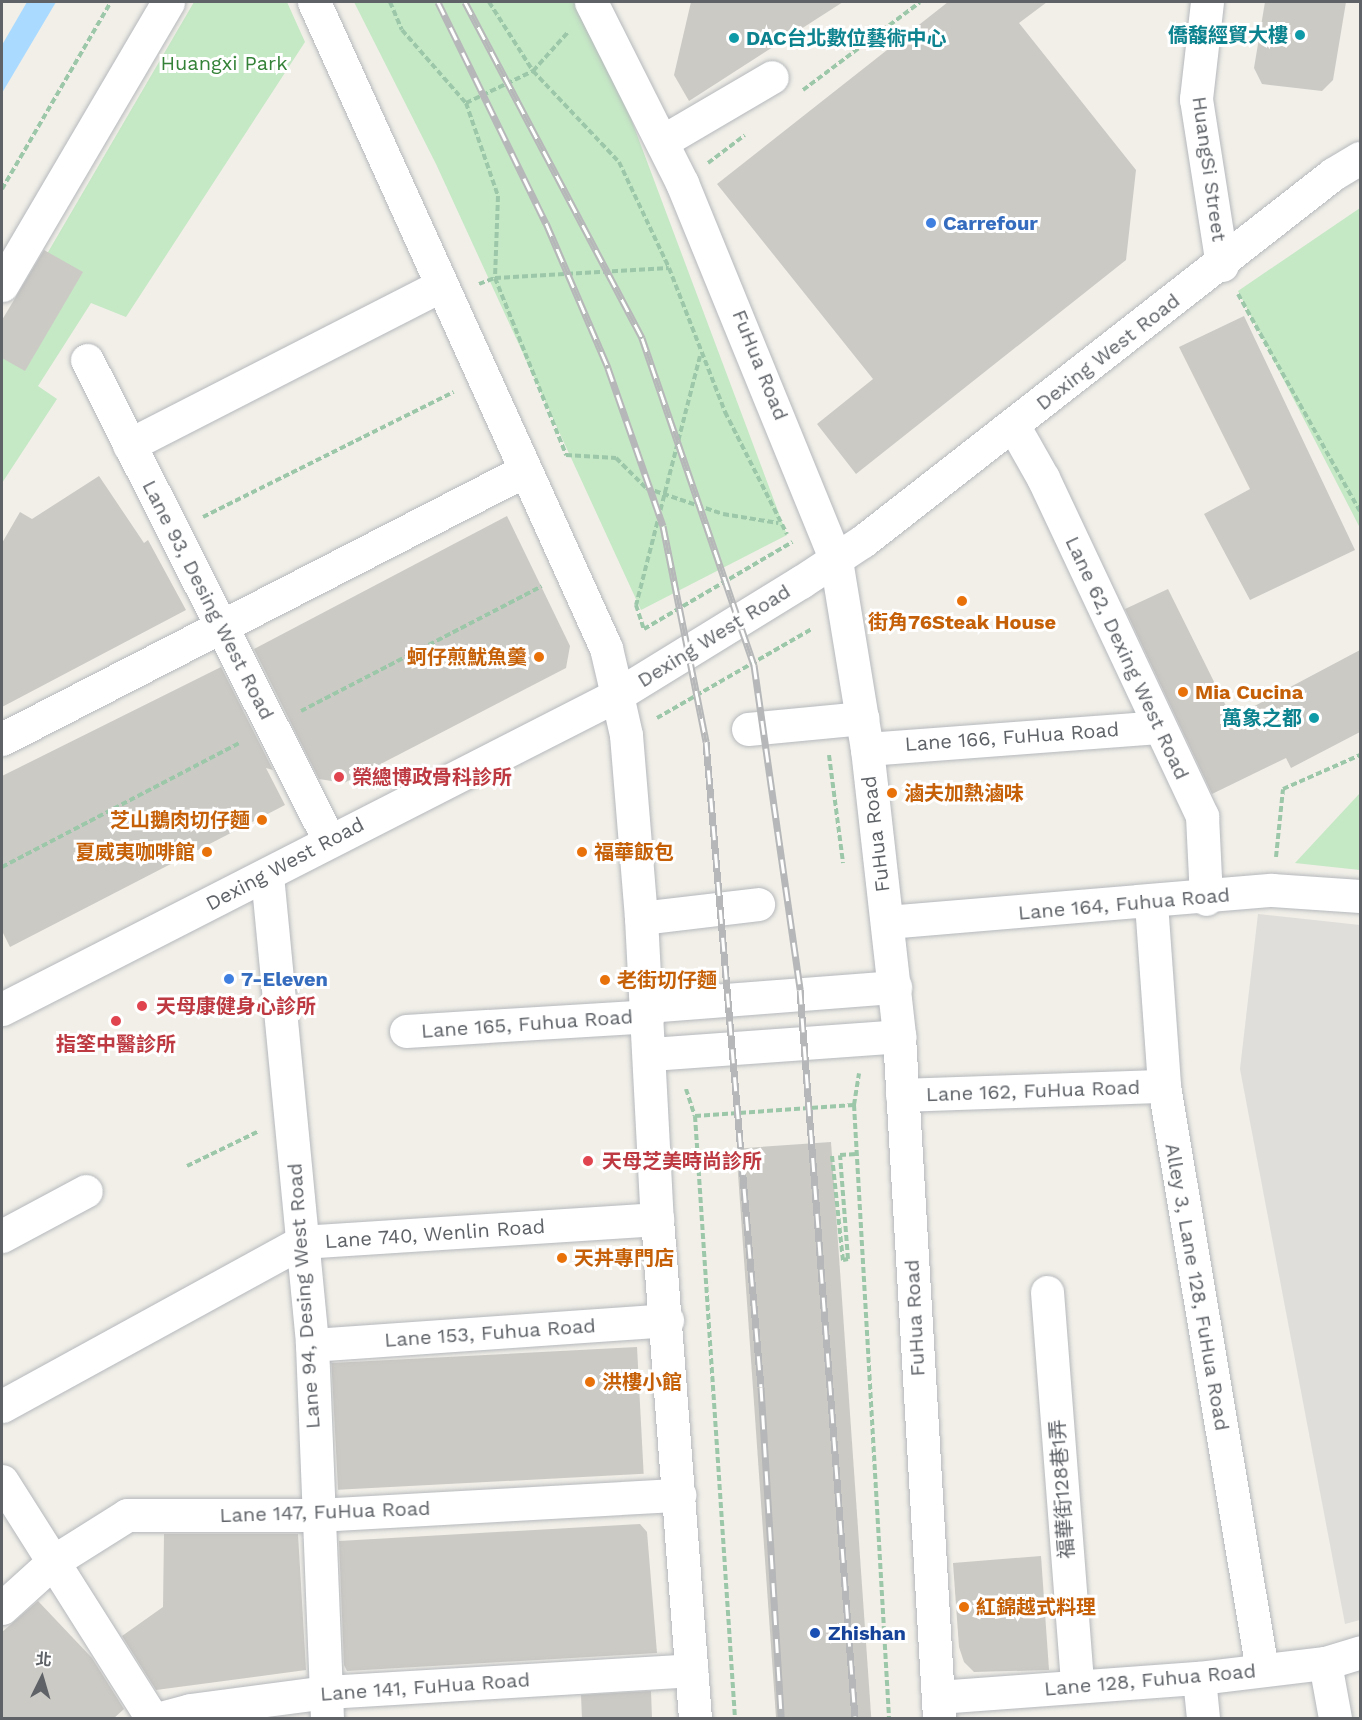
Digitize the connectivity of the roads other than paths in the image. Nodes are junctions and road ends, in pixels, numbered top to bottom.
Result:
1 (168, 2) edge
2 (315, 2) edge
3 (1207, 2) edge
4 (593, 9) edge
5 (772, 77) dead end
6 (663, 141) junction
7 (1360, 158) edge
8 (1222, 265) junction
9 (2, 285) edge
10 (441, 285) junction
11 (87, 360) dead end
12 (1013, 426) junction
13 (129, 445) junction
14 (522, 472) junction
15 (836, 560) junction
16 (221, 627) junction
17 (617, 695) junction
18 (1158, 727) junction
19 (748, 729) dead end
20 (864, 733) junction
21 (2, 739) edge
22 (329, 840) junction
23 (267, 875) junction
24 (1360, 896) edge
25 (1206, 899) junction
26 (1151, 903) junction
27 (758, 904) dead end
28 (641, 918) junction
29 (886, 922) junction
30 (895, 987) junction
31 (4, 1000) edge
32 (647, 1011) junction
33 (406, 1031) dead end
34 (899, 1036) junction
35 (662, 1054) junction
36 (1164, 1086) junction
37 (902, 1095) junction
38 (86, 1191) dead end
39 (657, 1219) junction
40 (2, 1236) edge
41 (302, 1242) junction
42 (1047, 1292) dead end
43 (667, 1320) junction
44 (312, 1345) junction
45 (2, 1406) edge
46 (2, 1481) edge
47 (679, 1495) junction
48 (317, 1515) junction
49 (54, 1561) junction
50 (2, 1608) edge
51 (1360, 1652) edge
52 (1325, 1663) junction
53 (691, 1670) junction
54 (1262, 1670) junction
55 (1199, 1678) junction
56 (1077, 1686) junction
57 (326, 1706) edge
58 (938, 1708) edge
59 (152, 1719) edge
60 (161, 1719) edge
61 (694, 1719) edge
62 (1203, 1719) edge
63 (1335, 1719) edge

1 - 9 street
2 - 10 street
3 - 8 street, HuangSi Street
4 - 6 street, FuHua Road
5 - 6 street
6 - 15 street, FuHua Road
7 - 8 street, Dexing West Road
8 - 12 street, Dexing West Road
10 - 13 street
10 - 14 street
11 - 13 street, Lane 93, Desing West Road
12 - 15 street, Dexing West Road
12 - 18 street, Lane 62, Dexing West Road
13 - 16 street, Lane 93, Desing West Road
14 - 16 street
14 - 17 street
15 - 17 street, Dexing West Road
15 - 20 street, FuHua Road
16 - 21 street
16 - 22 street, Lane 93, Desing West Road
17 - 22 street, Dexing West Road
17 - 28 street
18 - 20 street, Lane 166, FuHua Road
18 - 25 street, Lane 62, Dexing West Road
19 - 20 street, Lane 166, FuHua Road
20 - 29 street, FuHua Road
22 - 23 street, Dexing West Road
23 - 31 street, Dexing West Road
23 - 41 street, Lane 94, Desing West Road
24 - 25 street, Lane 164, Fuhua Road
25 - 26 street, Lane 164, Fuhua Road
26 - 29 street, Lane 164, Fuhua Road
26 - 36 street, Alley 3, Lane 128, FuHua Road
27 - 28 street
28 - 32 street
29 - 30 street, FuHua Road
30 - 32 street, Lane 165, Fuhua Road
30 - 34 street, FuHua Road
32 - 33 street, Lane 165, Fuhua Road
32 - 35 street
34 - 35 street
34 - 37 street, FuHua Road
35 - 39 street
36 - 37 street, Lane 162, FuHua Road
36 - 54 street, Alley 3, Lane 128, FuHua Road
37 - 58 street, FuHua Road
38 - 40 street
39 - 41 street, Lane 740, Wenlin Road
39 - 43 street
41 - 44 street, Lane 94, Desing West Road
41 - 45 street, Lane 740, Wenlin Road
42 - 56 street, 福華街128巷1弄
43 - 44 street, Lane 153, Fuhua Road
43 - 47 street
44 - 48 street, Lane 94, Desing West Road
46 - 49 street
47 - 48 street, Lane 147, FuHua Road
47 - 53 street
48 - 49 street, Lane 147, FuHua Road
48 - 57 street, Lane 94, Desing West Road
49 - 50 street, Lane 147, FuHua Road
49 - 59 street
51 - 52 street, Lane 128, Fuhua Road
52 - 54 street, Lane 128, Fuhua Road
52 - 63 street
53 - 57 street, Lane 141, FuHua Road
53 - 61 street
54 - 55 street, Lane 128, Fuhua Road
55 - 56 street, Lane 128, Fuhua Road
55 - 62 street
56 - 58 street, Lane 128, Fuhua Road
57 - 60 street, Lane 141, FuHua Road

